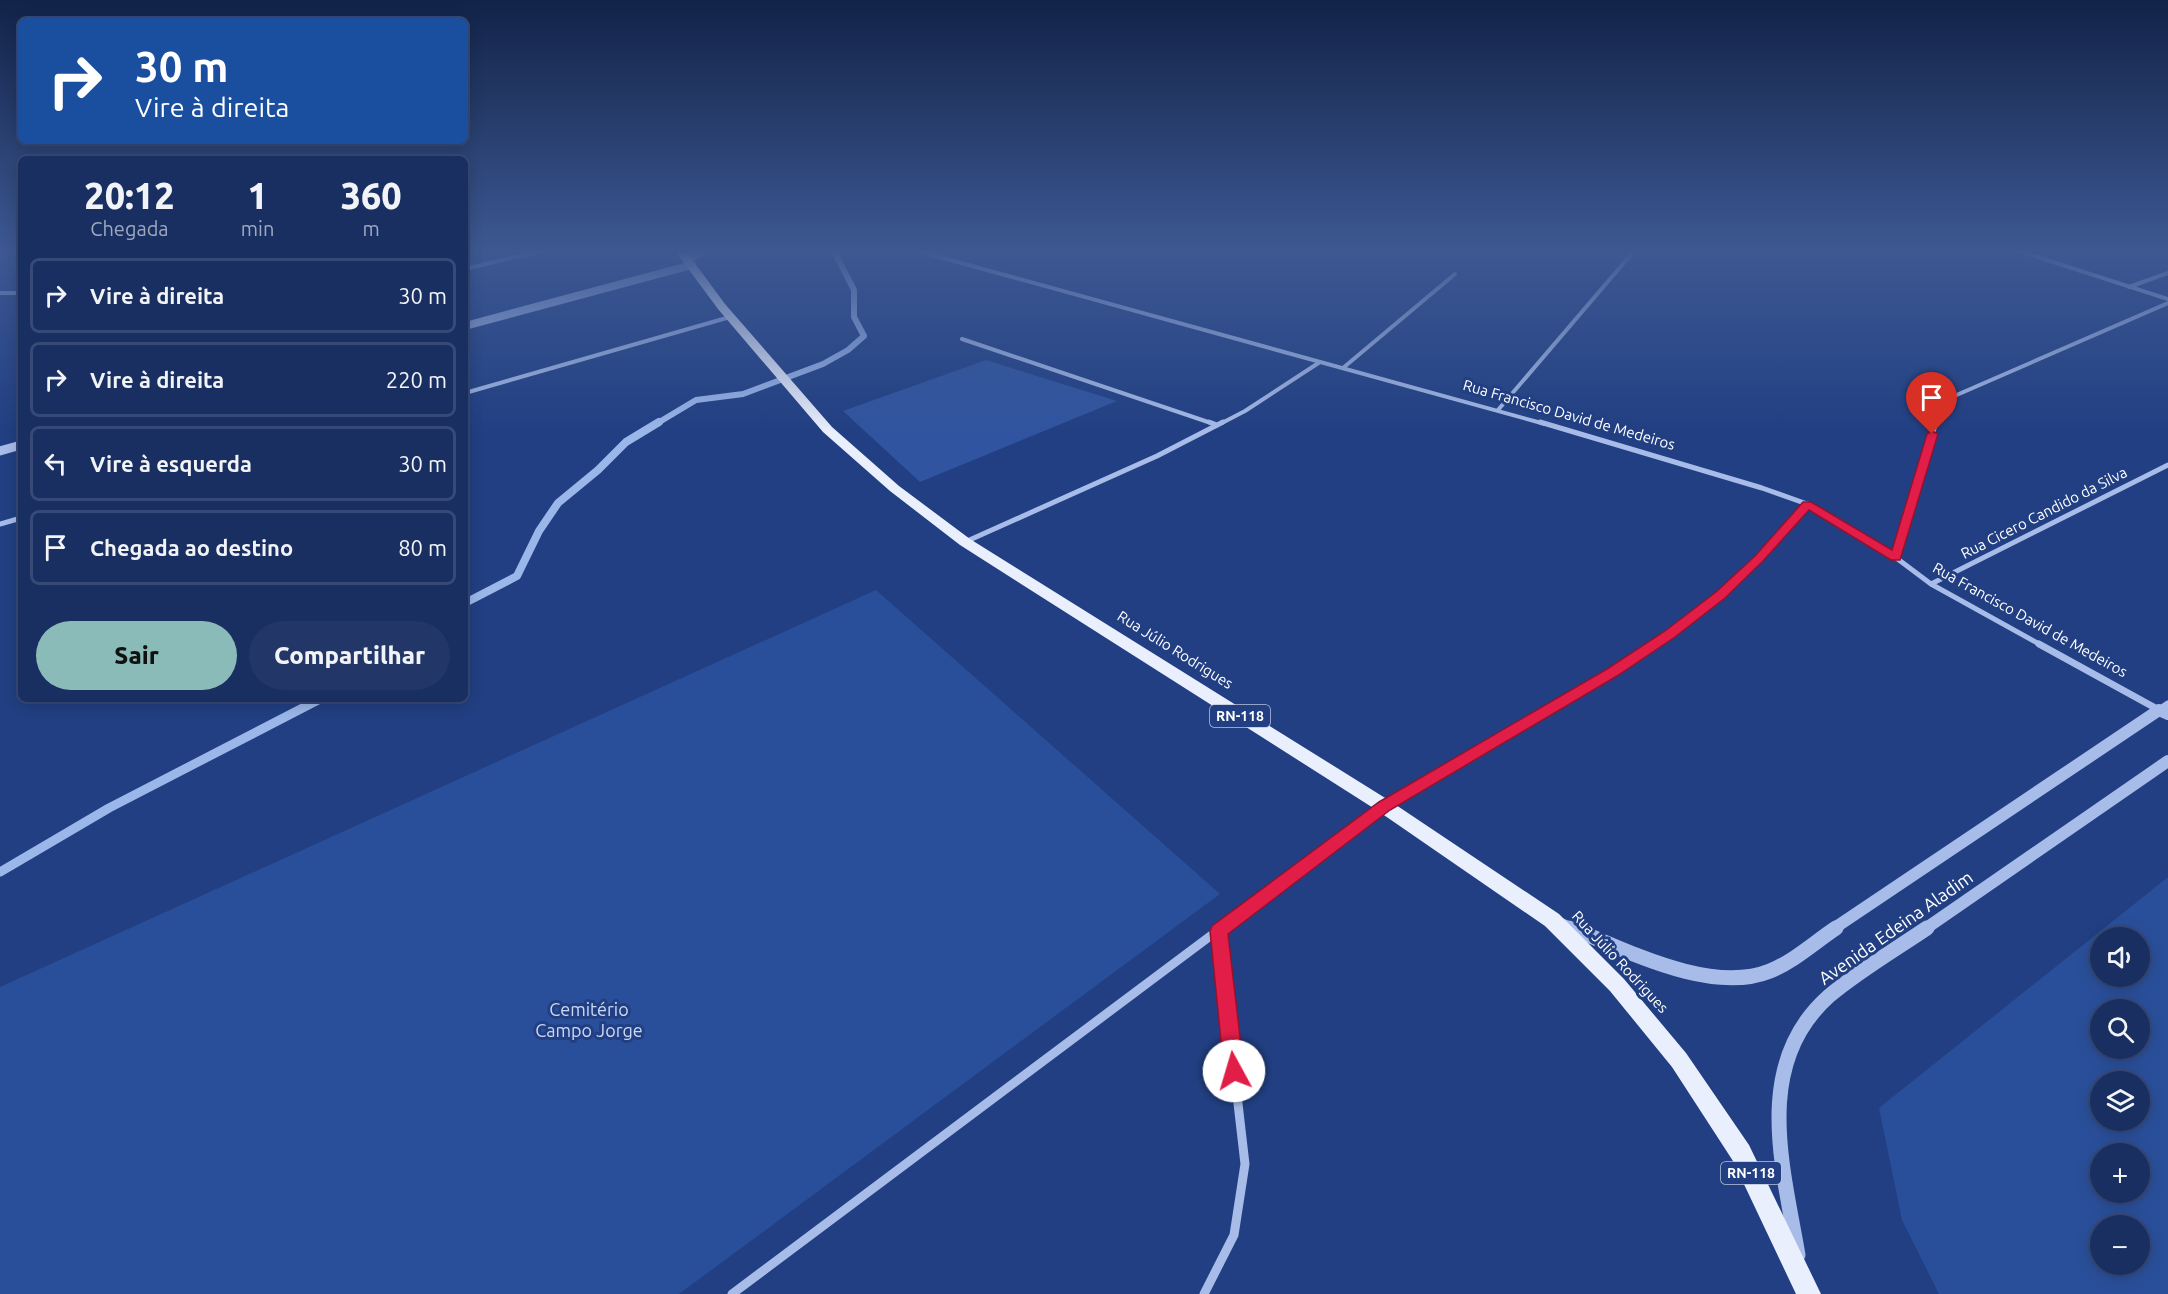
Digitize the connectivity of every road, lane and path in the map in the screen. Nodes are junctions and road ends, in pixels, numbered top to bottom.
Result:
1 (517, 311) edge
2 (726, 311) edge
3 (1137, 311) edge
4 (1410, 311) edge
5 (1582, 311) edge
6 (2145, 311) edge
7 (730, 317) junction
8 (468, 325) edge
9 (962, 339) dead end
10 (1320, 362) junction
11 (1343, 368) junction
12 (468, 392) edge
13 (1498, 410) junction
14 (1217, 425) junction
15 (18, 446) edge
16 (0, 451) edge
17 (2168, 465) edge
18 (1807, 504) junction
19 (18, 519) edge
20 (0, 524) edge
21 (965, 542) junction
22 (1895, 557) junction
23 (1931, 584) junction
24 (2165, 709) edge
25 (2168, 760) edge
26 (1384, 806) junction
27 (1552, 920) junction
28 (1218, 931) junction
29 (1805, 1285) edge
30 (732, 1294) edge
31 (1204, 1294) edge

1 - 8 street
2 - 7 main road, Rua Júlio Rodrigues / RN-118
3 - 10 street, Rua Francisco David de Medeiros
4 - 11 street
5 - 13 street
6 - 22 street
7 - 12 street
7 - 21 main road, Rua Júlio Rodrigues / RN-118
9 - 14 street
10 - 11 street, Rua Francisco David de Medeiros
10 - 14 street
11 - 13 street, Rua Francisco David de Medeiros
13 - 18 street, Rua Francisco David de Medeiros
14 - 21 street
15 - 16 street
17 - 23 street, Rua Cicero Candido da Silva
18 - 22 street, Rua Francisco David de Medeiros
18 - 26 street
19 - 20 street
21 - 26 main road, Rua Júlio Rodrigues / RN-118
22 - 23 street, Rua Francisco David de Medeiros
23 - 24 street, Rua Francisco David de Medeiros
24 - 27 street, Avenida Edeina Aladim
25 - 29 street, Avenida Edeina Aladim
26 - 27 main road, Rua Júlio Rodrigues / RN-118
26 - 28 street
27 - 29 main road, Rua Júlio Rodrigues / RN-118
28 - 30 street
28 - 31 street

